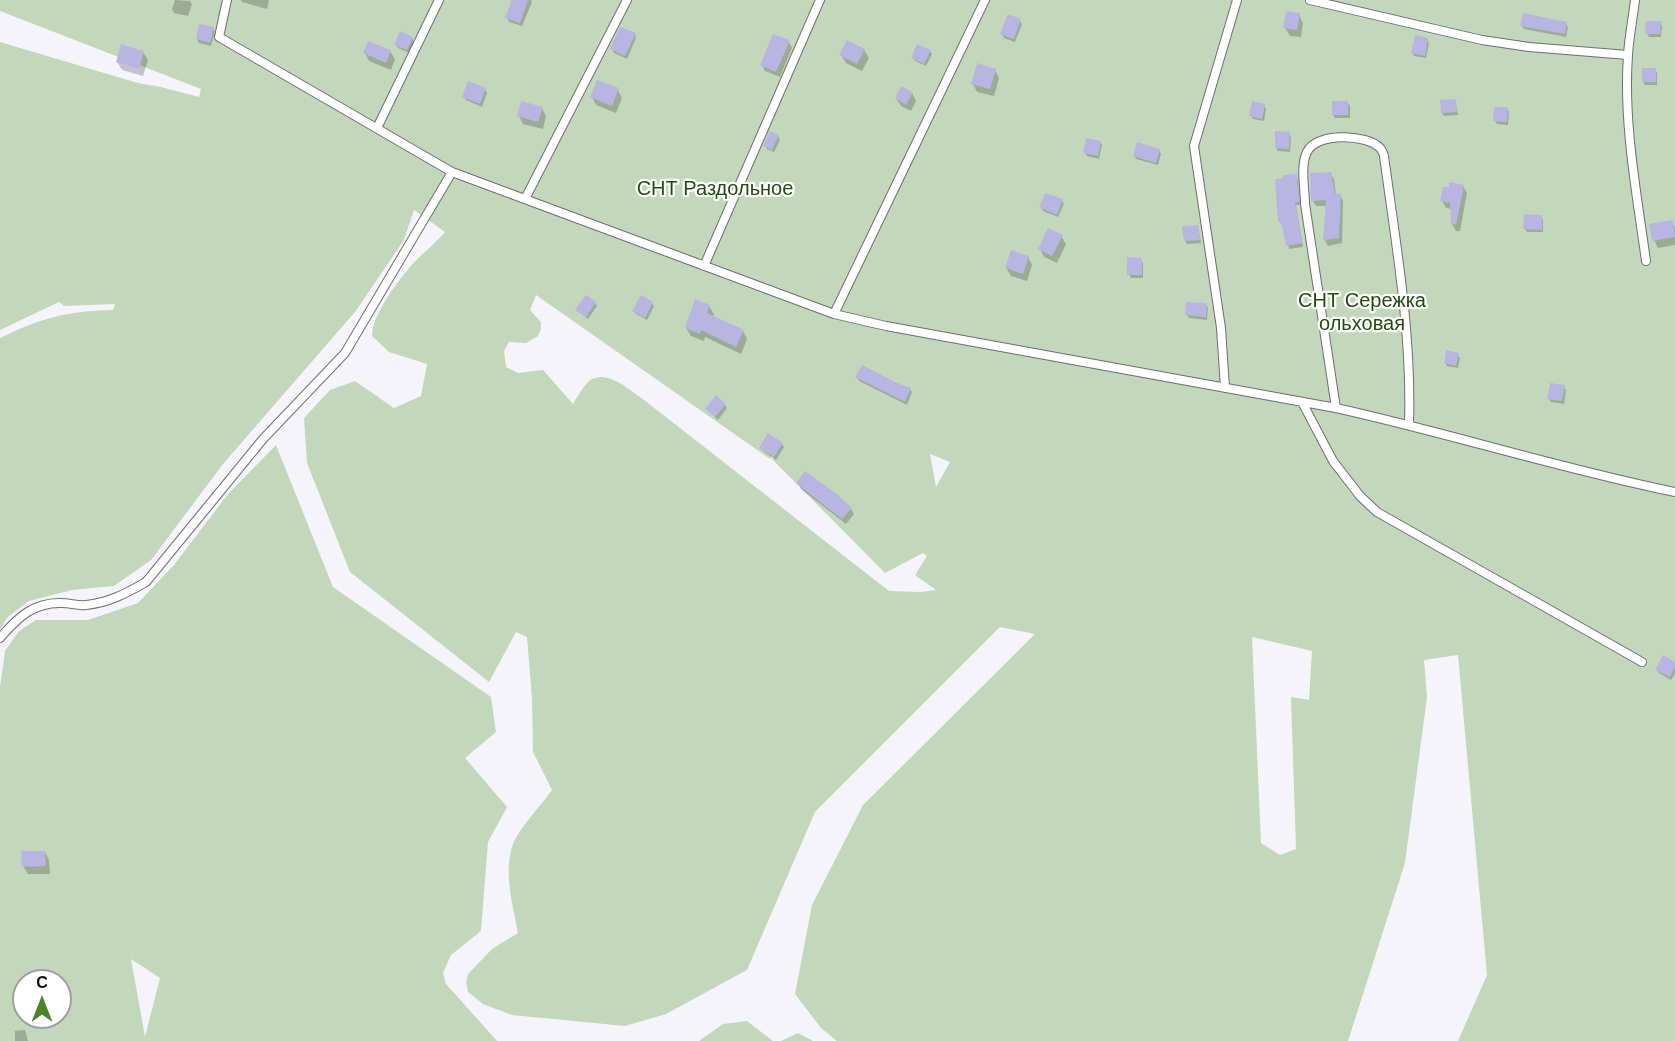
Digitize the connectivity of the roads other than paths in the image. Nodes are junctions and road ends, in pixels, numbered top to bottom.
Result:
1 (227, 0) edge
2 (440, 0) edge
3 (627, 0) edge
4 (820, 0) edge
5 (985, 0) edge
6 (1236, 0) edge
7 (1310, 0) edge
8 (1635, 0) edge
9 (1628, 55) junction
10 (377, 128) junction
11 (452, 172) junction
12 (525, 199) junction
13 (1646, 261) dead end
14 (704, 266) junction
15 (834, 314) junction
16 (1225, 388) junction
17 (1302, 402) junction
18 (1336, 408) junction
19 (1410, 424) junction
20 (1675, 492) edge
21 (0, 638) edge
22 (1642, 662) dead end

1 - 10 lane
2 - 10 lane
3 - 12 lane
4 - 14 lane
5 - 15 lane
6 - 16 lane
7 - 9 lane
8 - 9 lane
9 - 13 lane
10 - 11 lane
11 - 12 lane
11 - 21 lane
12 - 14 lane
14 - 15 lane
15 - 16 lane
16 - 17 lane
17 - 18 lane
17 - 22 lane
18 - 19 lane
18 - 19 lane
19 - 20 lane

